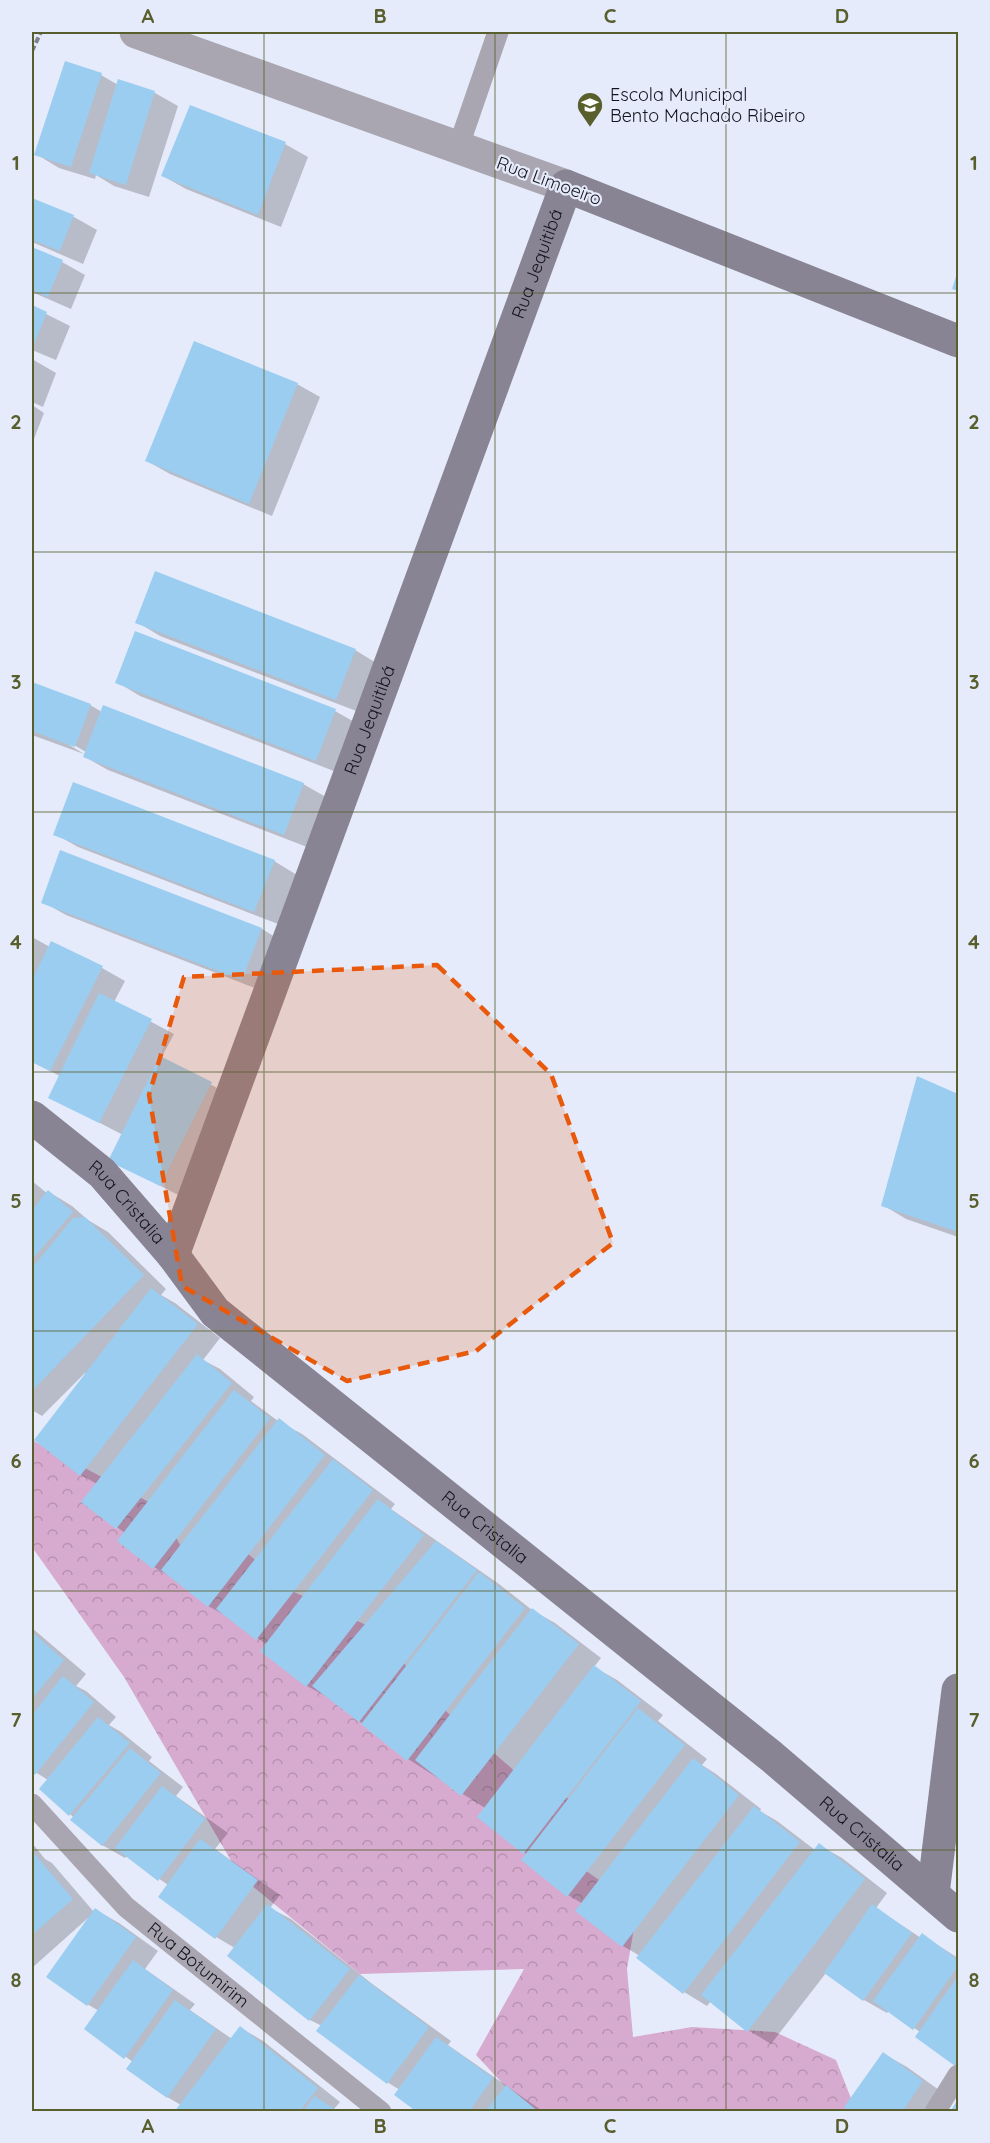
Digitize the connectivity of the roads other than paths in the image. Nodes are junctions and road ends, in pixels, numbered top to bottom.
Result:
1 (136, 32) edge
2 (498, 32) edge
3 (458, 148) junction
4 (566, 186) junction
5 (958, 341) edge
6 (32, 1118) edge
7 (173, 1255) junction
8 (958, 1690) edge
9 (32, 1804) edge
10 (933, 1894) junction
11 (958, 1916) edge
12 (958, 2075) edge
13 (381, 2112) edge
14 (935, 2112) edge

1 - 3 street, Rua Limoeiro
2 - 3 lane
3 - 4 street, Rua Limoeiro
4 - 5 street, Rua Limoeiro
4 - 7 street, Rua Jequitibá
6 - 7 street, Rua Cristalia
7 - 10 street, Rua Cristalia
8 - 10 street
9 - 13 lane, Rua Botumirim
10 - 11 street, Rua Cristalia
12 - 14 lane

